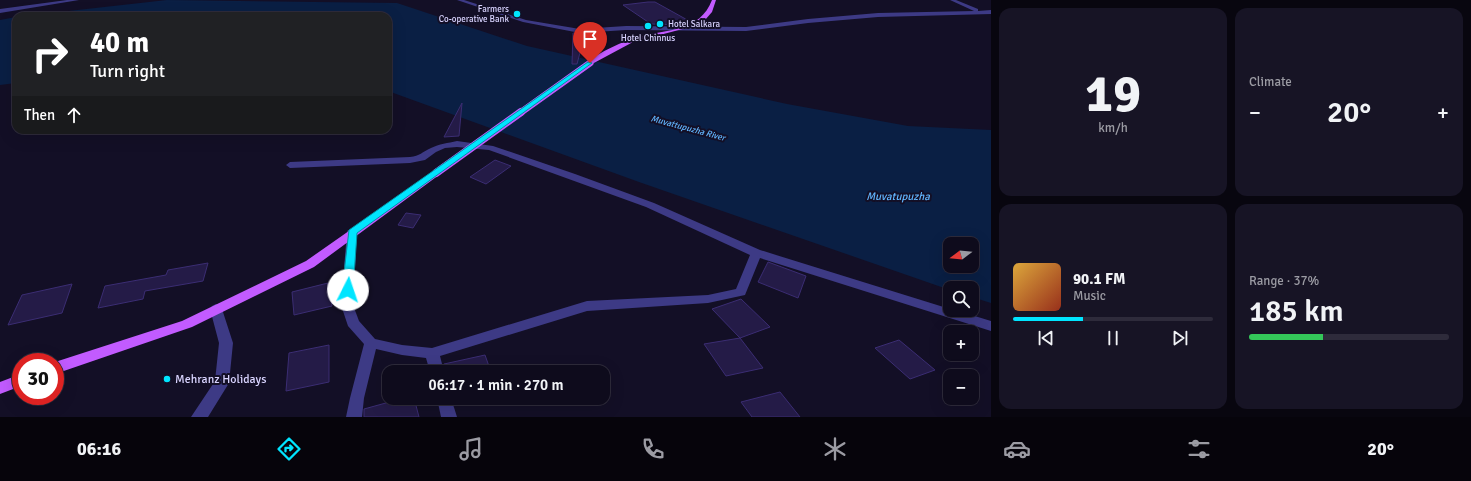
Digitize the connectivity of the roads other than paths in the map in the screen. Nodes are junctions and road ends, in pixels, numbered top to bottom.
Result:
1 (76, 0) edge
2 (459, 0) edge
3 (714, 0) edge
4 (952, 0) edge
5 (0, 11) edge
6 (981, 12) junction
7 (991, 12) edge
8 (685, 28) junction
9 (290, 165) dead end
10 (352, 232) junction
11 (756, 253) junction
12 (216, 309) junction
13 (991, 326) edge
14 (371, 343) junction
15 (432, 352) junction
16 (64, 365) edge
17 (435, 365) edge
18 (12, 383) edge
19 (0, 388) edge
20 (446, 405) edge
21 (199, 417) edge
22 (354, 417) edge
23 (449, 417) edge

1 - 5 street
2 - 8 street
3 - 8 main road
4 - 6 street
6 - 7 street
6 - 8 street
8 - 10 main road, bridge
9 - 11 street
10 - 12 main road
10 - 14 street
11 - 13 street
11 - 15 street
12 - 16 main road
12 - 21 street
14 - 15 street
14 - 22 street
15 - 17 street
18 - 19 main road
20 - 23 street

